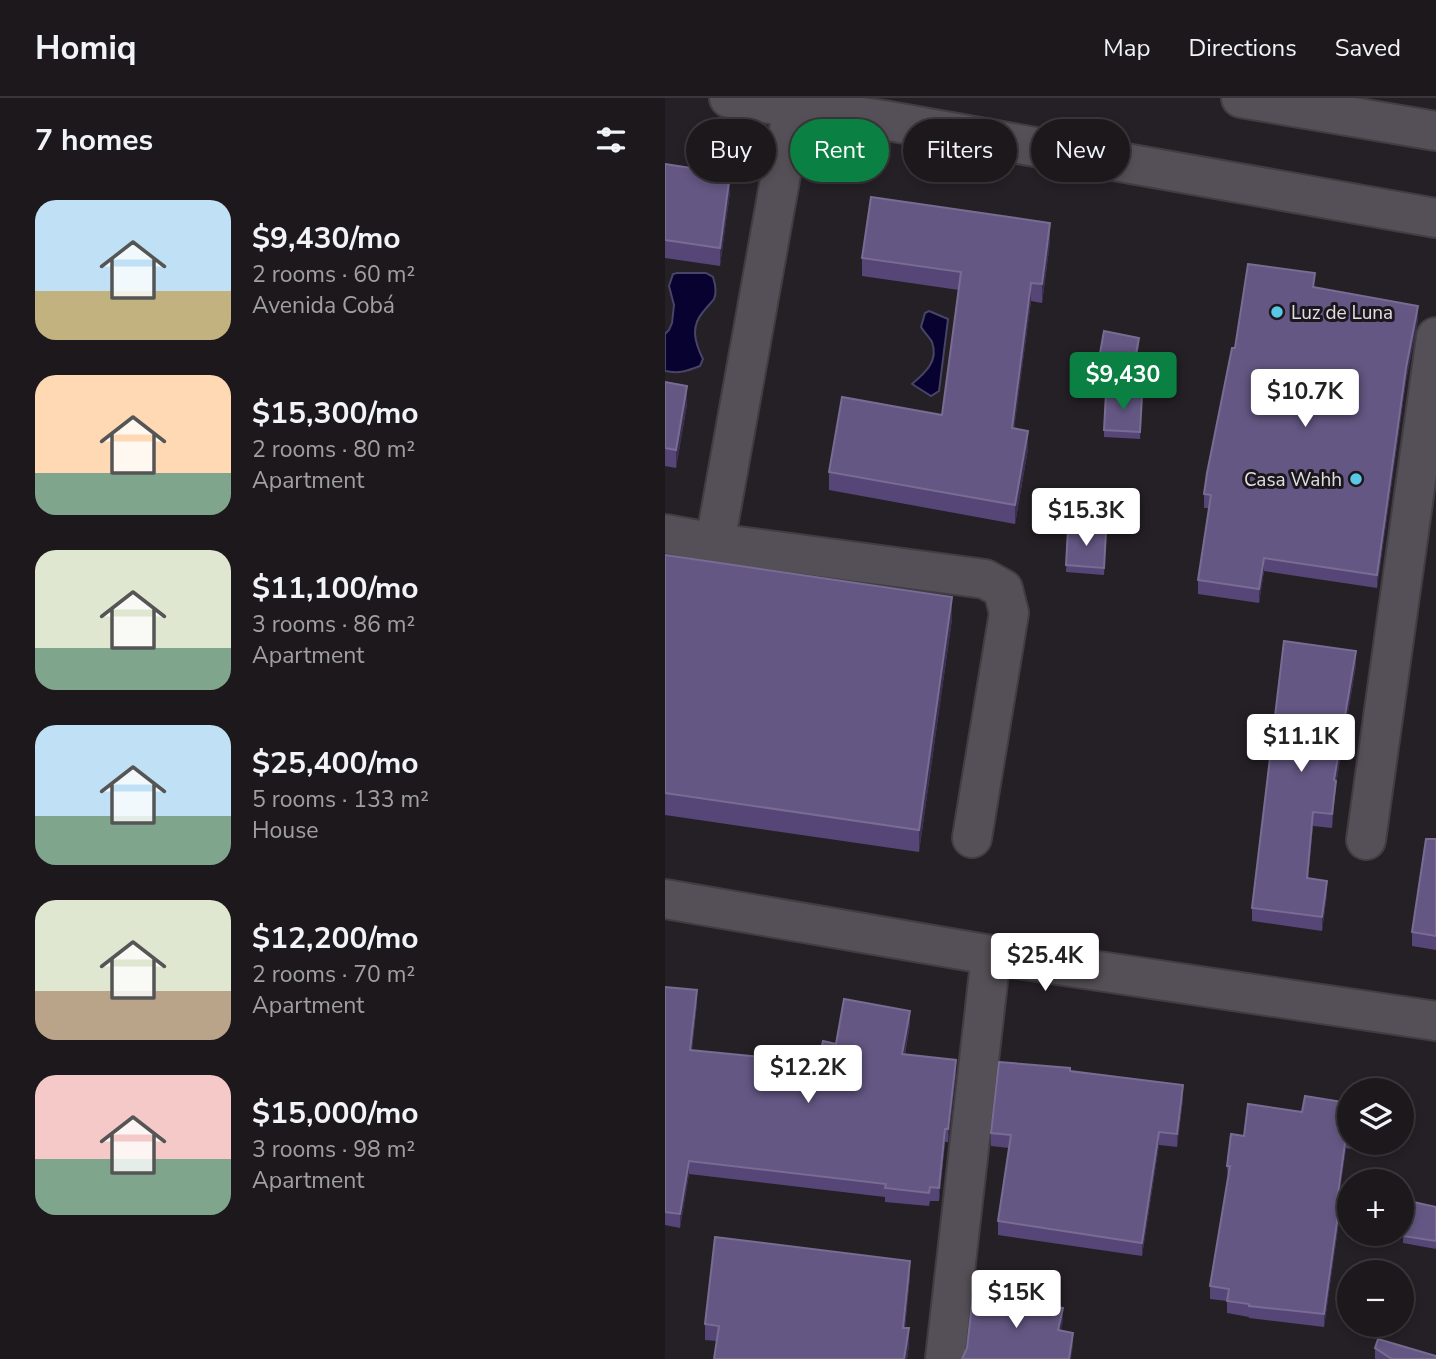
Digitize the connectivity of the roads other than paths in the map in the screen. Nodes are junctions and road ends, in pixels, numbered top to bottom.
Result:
1 (729, 98) edge
2 (1241, 98) edge
3 (793, 107) junction
4 (1436, 131) edge
5 (1436, 218) edge
6 (1436, 337) edge
7 (665, 534) edge
8 (715, 543) junction
9 (972, 838) dead end
10 (1366, 840) dead end
11 (665, 899) edge
12 (991, 955) junction
13 (1436, 1021) edge
14 (945, 1359) edge

1 - 3 street
2 - 4 street
3 - 5 street
3 - 8 street
6 - 10 street
7 - 8 street
8 - 9 street
11 - 12 street
12 - 13 street
12 - 14 street

